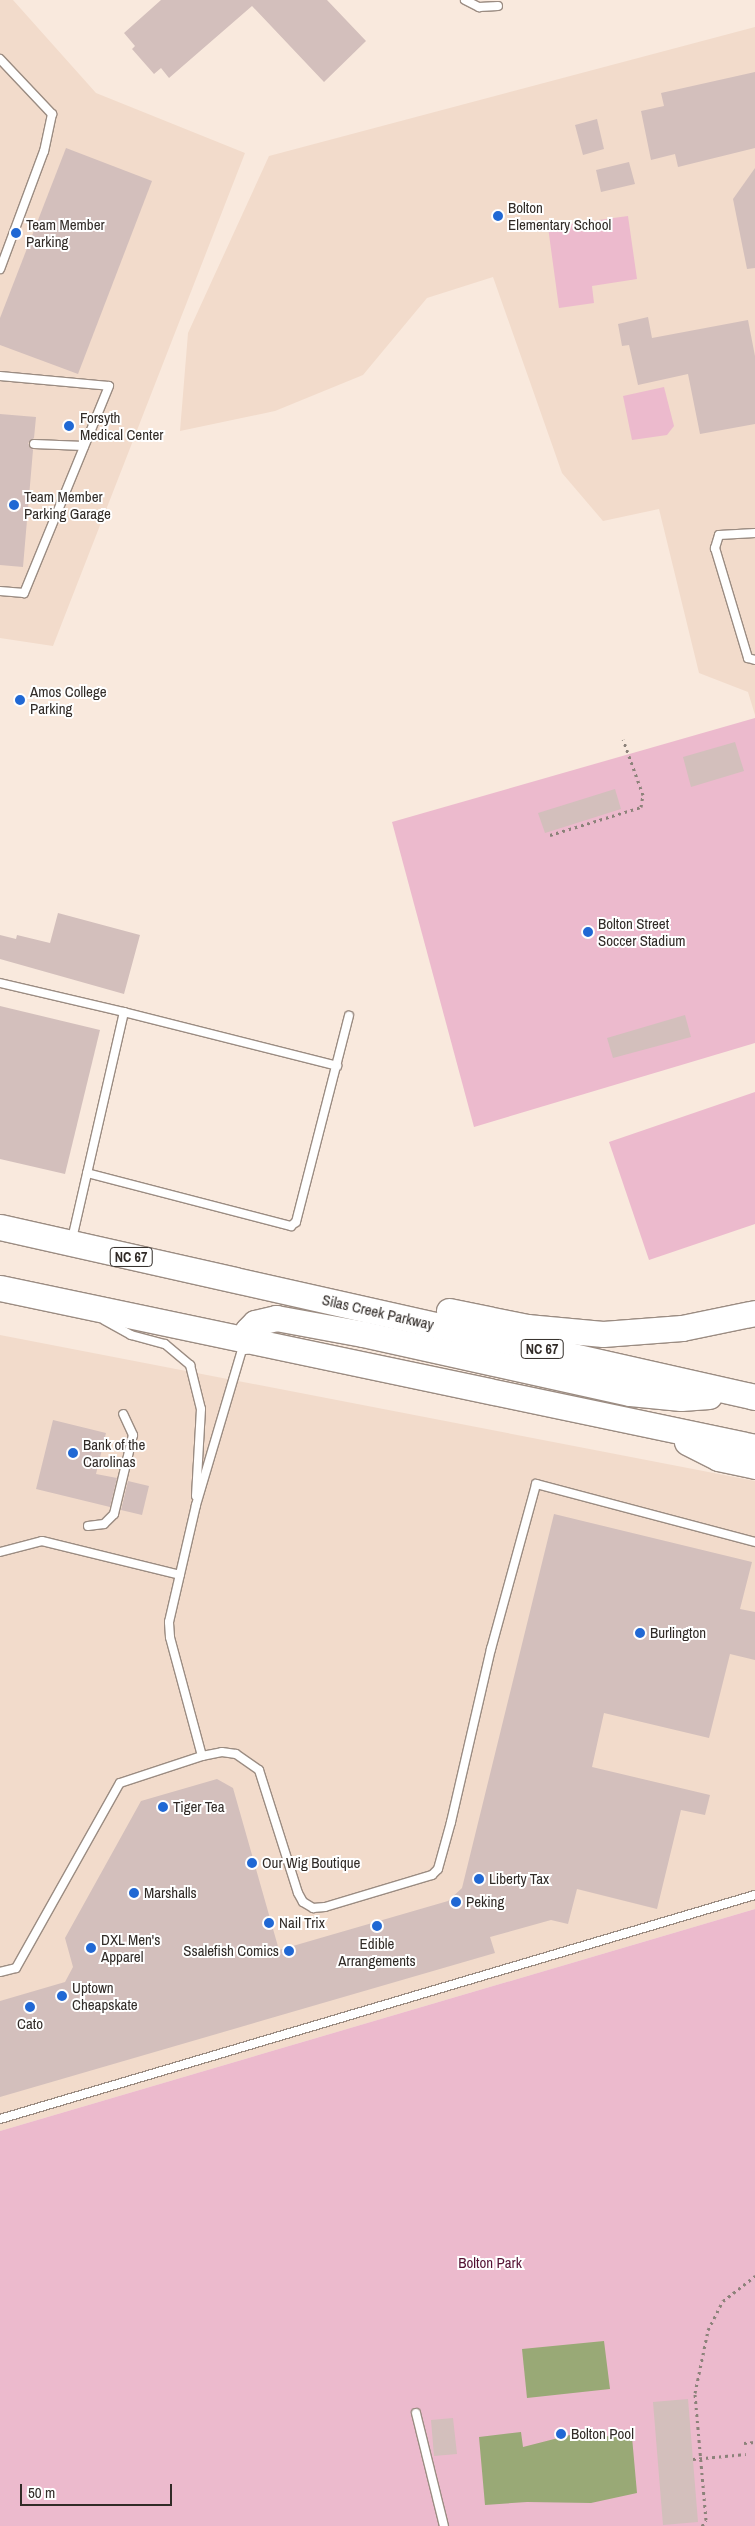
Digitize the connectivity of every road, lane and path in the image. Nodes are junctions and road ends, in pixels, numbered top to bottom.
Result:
1 (465, 0) edge
2 (498, 6) dead end
3 (0, 59) edge
4 (0, 269) edge
5 (0, 376) edge
6 (34, 444) dead end
7 (84, 446) junction
8 (755, 533) edge
9 (0, 591) edge
10 (755, 660) edge
11 (623, 739) dead end
12 (550, 835) dead end
13 (0, 983) edge
14 (124, 1012) junction
15 (349, 1016) dead end
16 (337, 1066) junction
17 (87, 1174) junction
18 (0, 1227) edge
19 (71, 1243) junction
20 (0, 1288) edge
21 (329, 1301) junction
22 (82, 1307) junction
23 (755, 1313) edge
24 (244, 1341) junction
25 (747, 1396) edge
26 (123, 1414) dead end
27 (657, 1428) junction
28 (755, 1447) edge
29 (755, 1466) edge
30 (196, 1505) junction
31 (88, 1526) dead end
32 (755, 1542) edge
33 (0, 1552) edge
34 (180, 1575) junction
35 (202, 1756) junction
36 (755, 1895) edge
37 (0, 1972) edge
38 (0, 2119) edge
39 (755, 2276) edge
40 (416, 2414) dead end
41 (755, 2442) edge
42 (744, 2443) dead end
43 (746, 2454) dead end
44 (700, 2458) junction
45 (693, 2459) dead end
46 (444, 2526) edge
47 (702, 2526) edge

1 - 2 lane
3 - 4 lane
5 - 7 lane
6 - 7 lane
7 - 9 lane
8 - 10 lane
11 - 12 path
13 - 14 lane
14 - 16 lane
14 - 17 lane
15 - 16 lane
16 - 17 lane
17 - 19 lane
18 - 19 main road, Silas Creek Parkway / NC 67
19 - 21 main road, Silas Creek Parkway / NC 67
20 - 22 main road
21 - 23 main road
21 - 25 main road, Silas Creek Parkway / NC 67
22 - 24 main road
22 - 30 lane
24 - 25 main road
24 - 27 main road
24 - 30 lane
26 - 31 lane
27 - 28 main road
27 - 29 main road
30 - 34 lane
32 - 35 lane
33 - 34 lane
34 - 35 lane
35 - 37 lane
36 - 38 lane
39 - 44 path
40 - 46 lane
41 - 42 path
43 - 44 path
44 - 45 path
44 - 47 path

